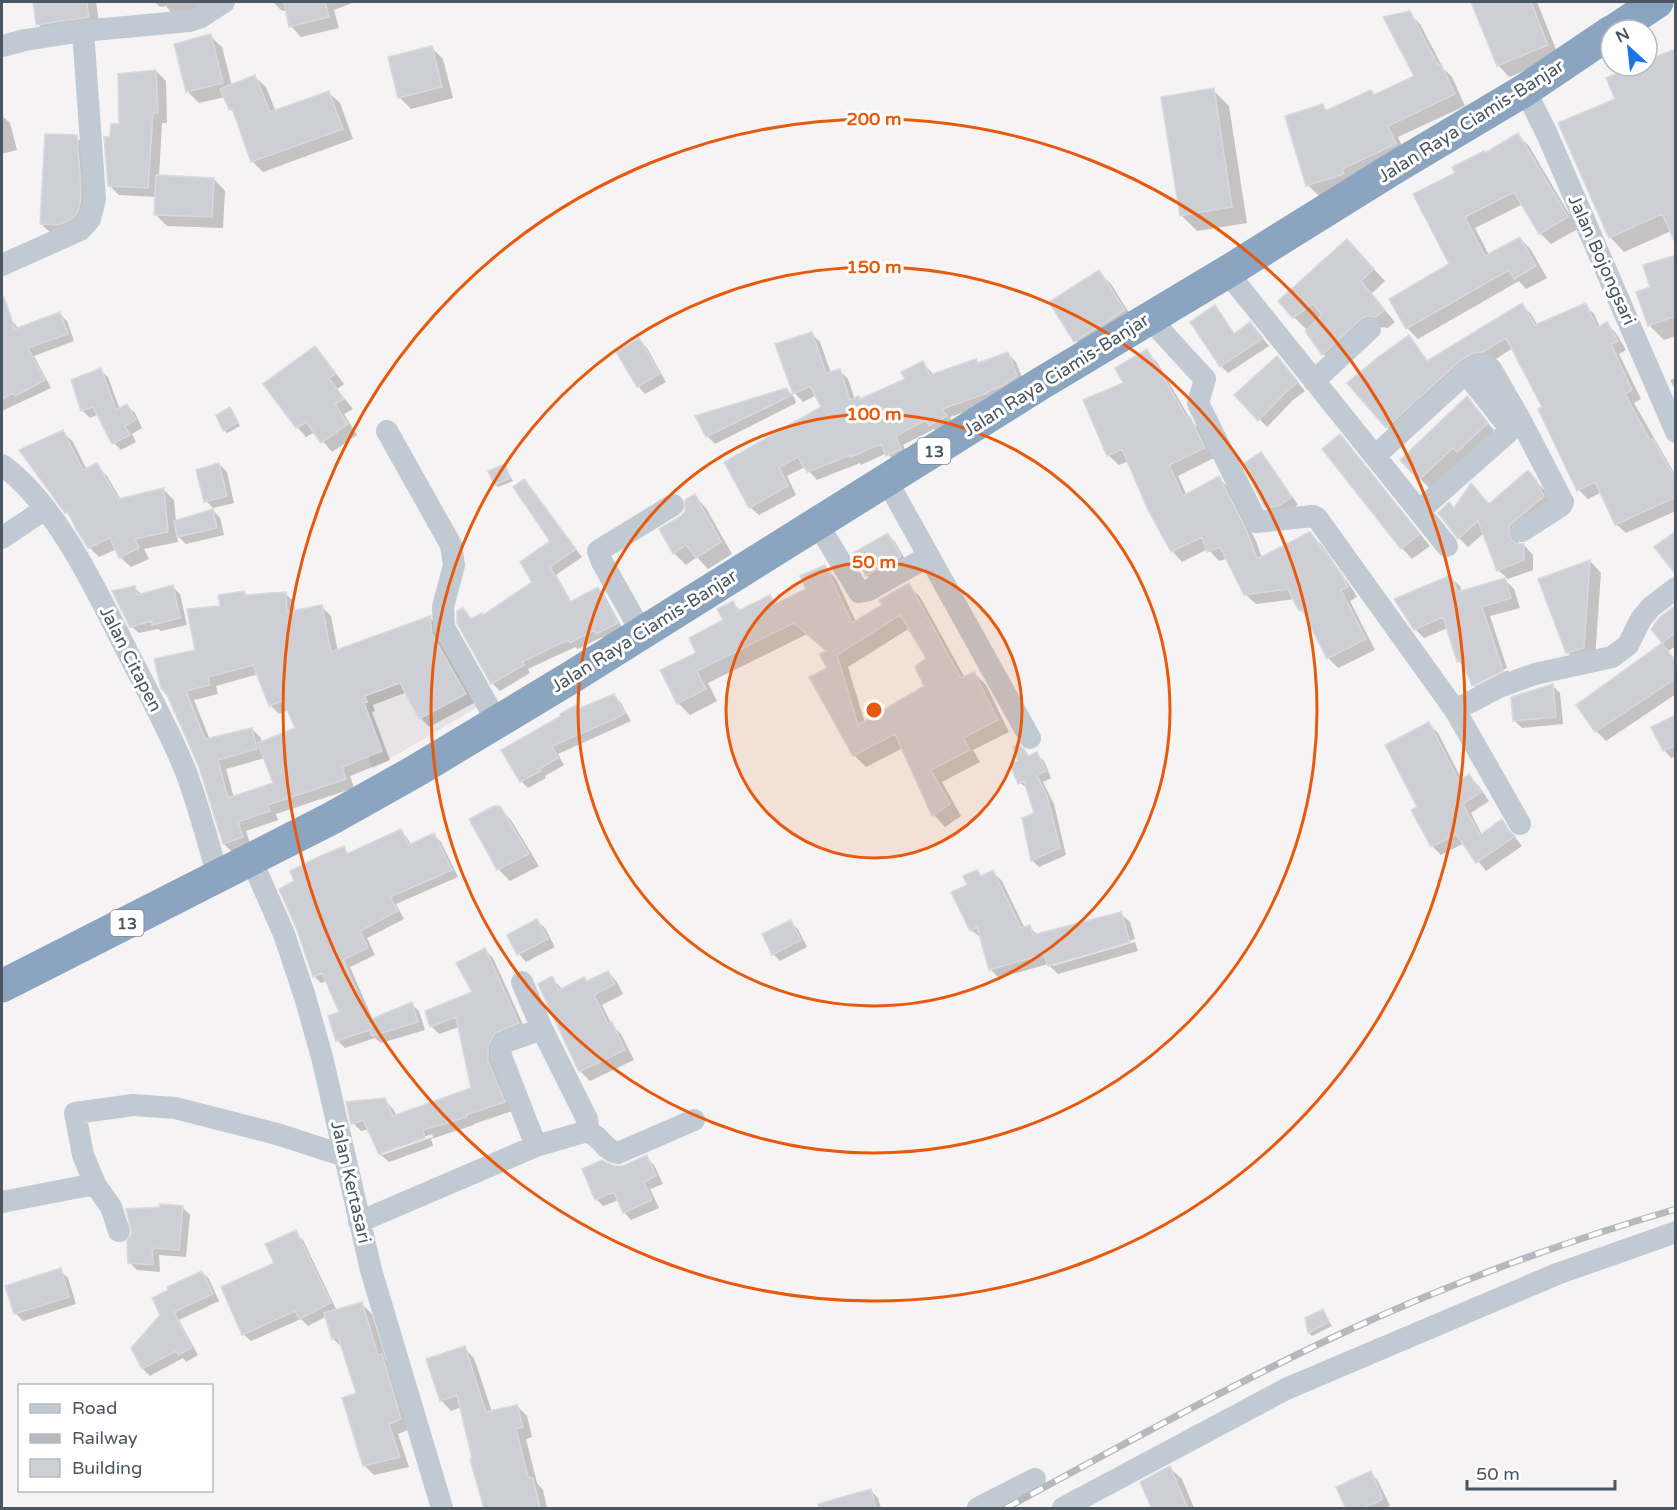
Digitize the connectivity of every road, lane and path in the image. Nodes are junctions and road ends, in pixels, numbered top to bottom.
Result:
1 (224, 2) edge
2 (1657, 2) edge
3 (1633, 18) edge
4 (83, 31) junction
5 (1599, 41) edge
6 (2, 46) edge
7 (1525, 90) junction
8 (2, 265) edge
9 (1227, 272) junction
10 (1149, 318) junction
11 (1370, 329) dead end
12 (1314, 381) junction
13 (1516, 425) junction
14 (387, 431) dead end
15 (1676, 432) edge
16 (1374, 456) junction
17 (2, 465) edge
18 (887, 481) junction
19 (673, 505) dead end
20 (45, 509) junction
21 (1419, 511) junction
22 (817, 524) junction
23 (1522, 531) dead end
24 (2, 538) edge
25 (1447, 546) dead end
26 (929, 556) junction
27 (1676, 588) edge
28 (642, 633) junction
29 (1455, 711) junction
30 (497, 722) junction
31 (1030, 738) dead end
32 (1520, 824) dead end
33 (251, 860) junction
34 (218, 877) junction
35 (522, 982) dead end
36 (2, 986) edge
37 (542, 1029) junction
38 (694, 1120) dead end
39 (590, 1132) junction
40 (536, 1146) junction
41 (345, 1156) junction
42 (95, 1184) junction
43 (2, 1202) edge
44 (359, 1222) junction
45 (119, 1231) dead end
46 (1676, 1232) edge
47 (1035, 1479) dead end
48 (442, 1509) edge
49 (978, 1509) edge
50 (1063, 1509) edge

1 - 4 street
2 - 3 highway
4 - 6 street
4 - 8 street
5 - 7 highway, Jalan Raya Ciamis-Banjar / 13
7 - 9 highway, Jalan Raya Ciamis-Banjar / 13
7 - 15 street, Jalan Bojongsari
9 - 10 highway, Jalan Raya Ciamis-Banjar / 13
9 - 12 street
10 - 18 highway, Jalan Raya Ciamis-Banjar / 13
10 - 29 street
11 - 12 street
12 - 16 street
13 - 16 street
13 - 21 street
13 - 23 street
14 - 30 street
16 - 21 street
17 - 20 street, Jalan Citapen
18 - 22 highway, Jalan Raya Ciamis-Banjar / 13
18 - 26 street
19 - 28 street
20 - 24 street
20 - 34 street, Jalan Citapen
21 - 25 street
22 - 26 street
22 - 28 highway, Jalan Raya Ciamis-Banjar / 13
26 - 31 street
27 - 29 street
28 - 30 highway, Jalan Raya Ciamis-Banjar / 13
29 - 32 street
30 - 33 highway, Jalan Raya Ciamis-Banjar / 13
33 - 34 highway, 13
33 - 41 street, Jalan Kertasari
34 - 36 highway, 13
35 - 37 street
37 - 39 street
37 - 40 street
38 - 39 street
39 - 40 street
40 - 44 street
41 - 42 street
41 - 44 street, Jalan Kertasari
42 - 43 street
42 - 45 street
44 - 48 street, Jalan Kertasari
46 - 50 street
47 - 49 street

